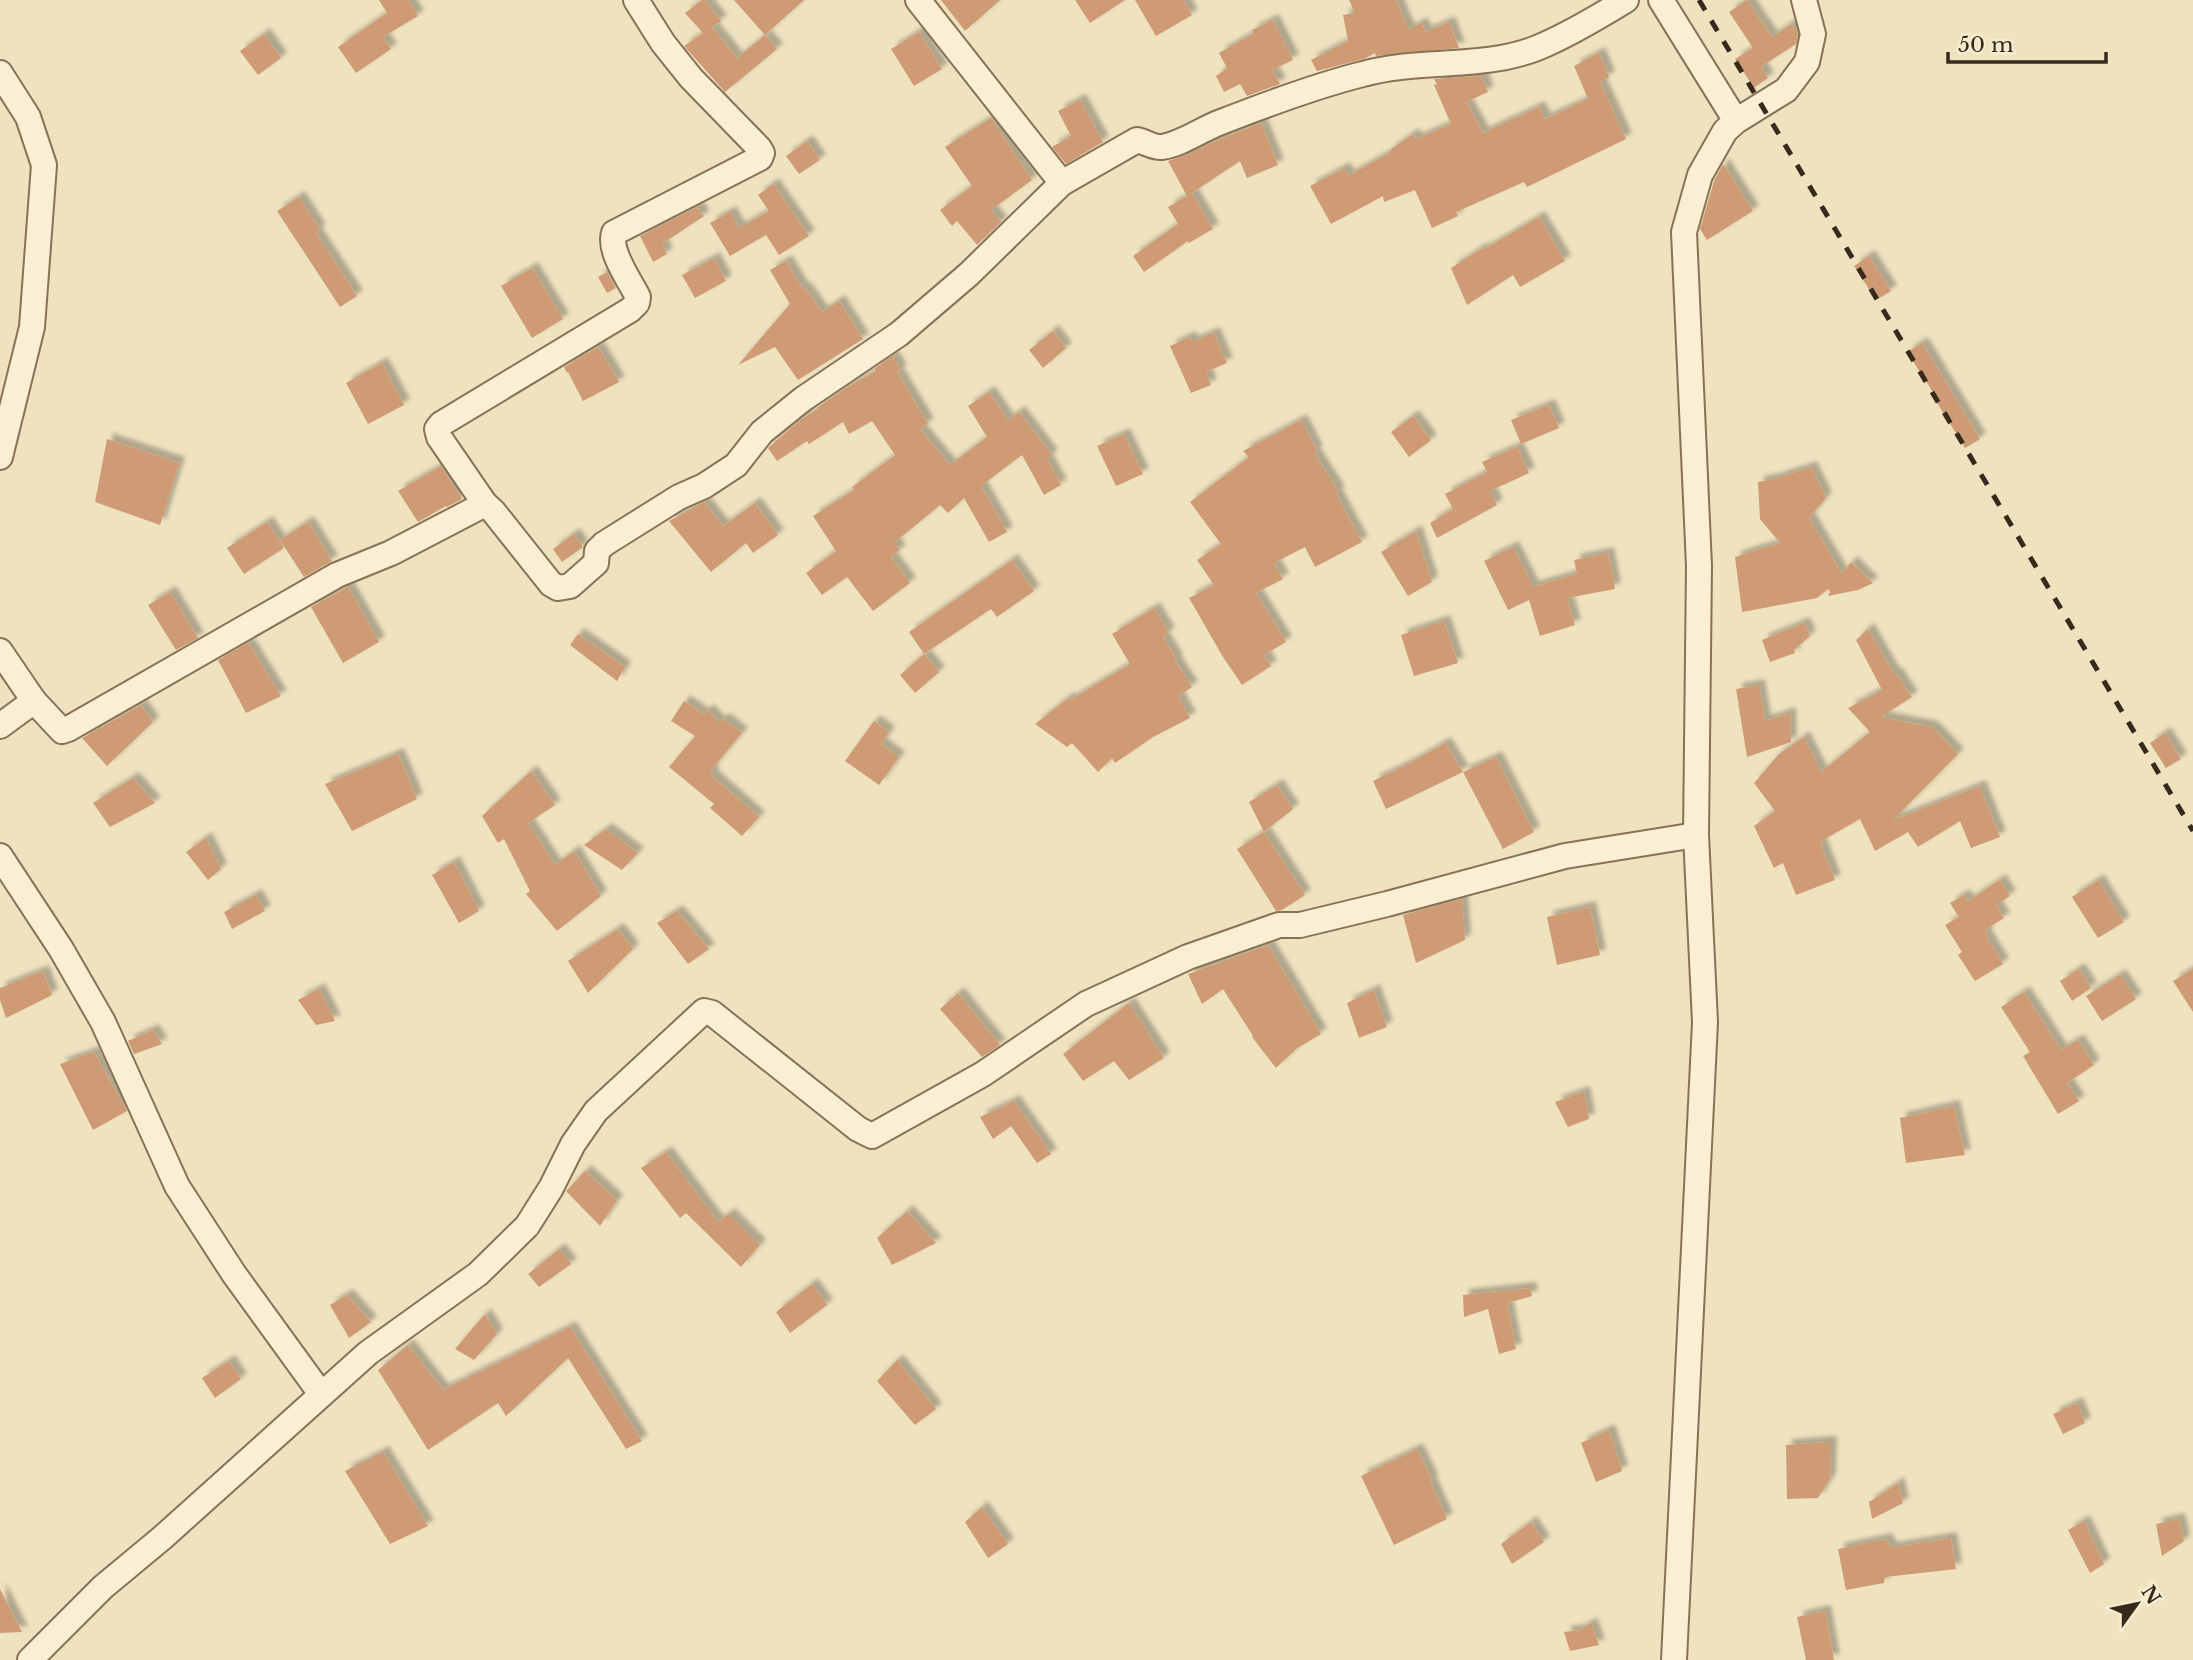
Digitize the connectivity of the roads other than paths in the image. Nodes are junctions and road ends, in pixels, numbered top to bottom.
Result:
1 (636, 0) edge
2 (918, 0) edge
3 (1626, 0) edge
4 (1661, 0) edge
5 (1804, 0) edge
6 (0, 73) edge
7 (1736, 121) junction
8 (1062, 183) junction
9 (0, 457) edge
10 (485, 504) junction
11 (0, 651) edge
12 (34, 701) junction
13 (0, 726) edge
14 (1696, 835) junction
15 (0, 856) edge
16 (321, 1394) junction
17 (30, 1660) edge
18 (1674, 1660) edge

1 - 10 street
2 - 8 street
3 - 8 street
4 - 7 street
5 - 7 street
6 - 9 street
7 - 14 street
8 - 10 street
10 - 12 street
11 - 12 street
12 - 13 street
14 - 16 street
14 - 18 street
15 - 16 street
16 - 17 street

